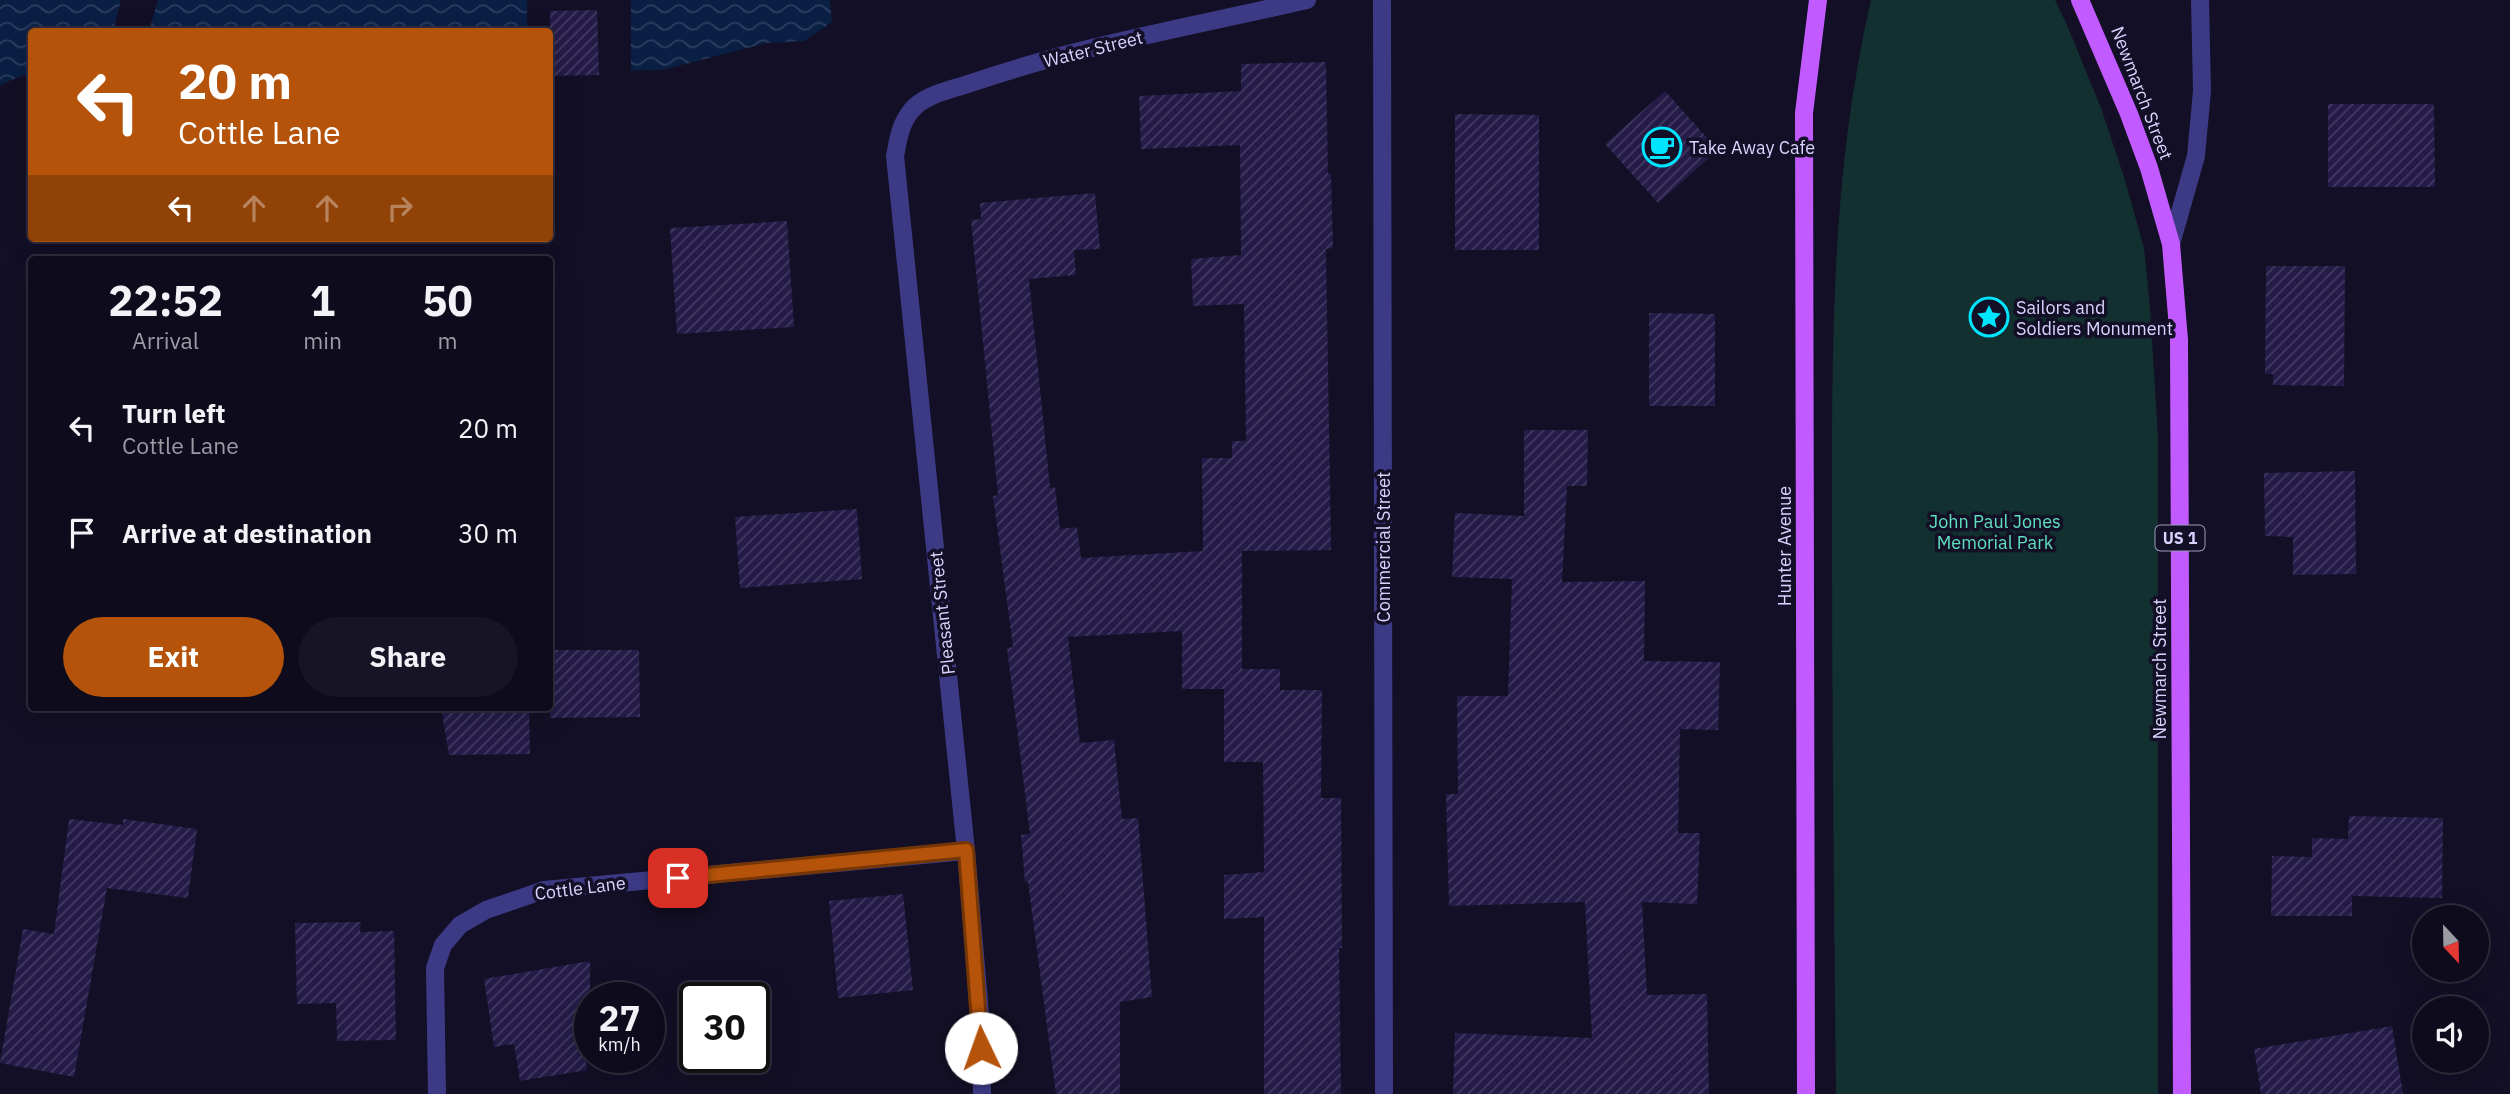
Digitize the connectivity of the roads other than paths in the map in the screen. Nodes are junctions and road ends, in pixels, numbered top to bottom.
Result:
1 (1307, 0) edge
2 (1382, 0) edge
3 (1818, 0) edge
4 (2080, 0) edge
5 (2200, 0) edge
6 (899, 133) joint
7 (2171, 244) junction
8 (966, 850) junction
9 (437, 1094) edge
10 (982, 1094) edge
11 (1384, 1094) edge
12 (1807, 1094) edge
13 (2182, 1094) edge

1 - 6 street, Water Street
2 - 11 street, Commercial Street
3 - 12 main road, Hunter Avenue
4 - 7 main road, Newmarch Street / US 1
5 - 7 street, Newmarch Street
6 - 8 street, Pleasant Street
7 - 13 main road, Newmarch Street / US 1
8 - 9 street, Cottle Lane
8 - 10 street, Pleasant Street

